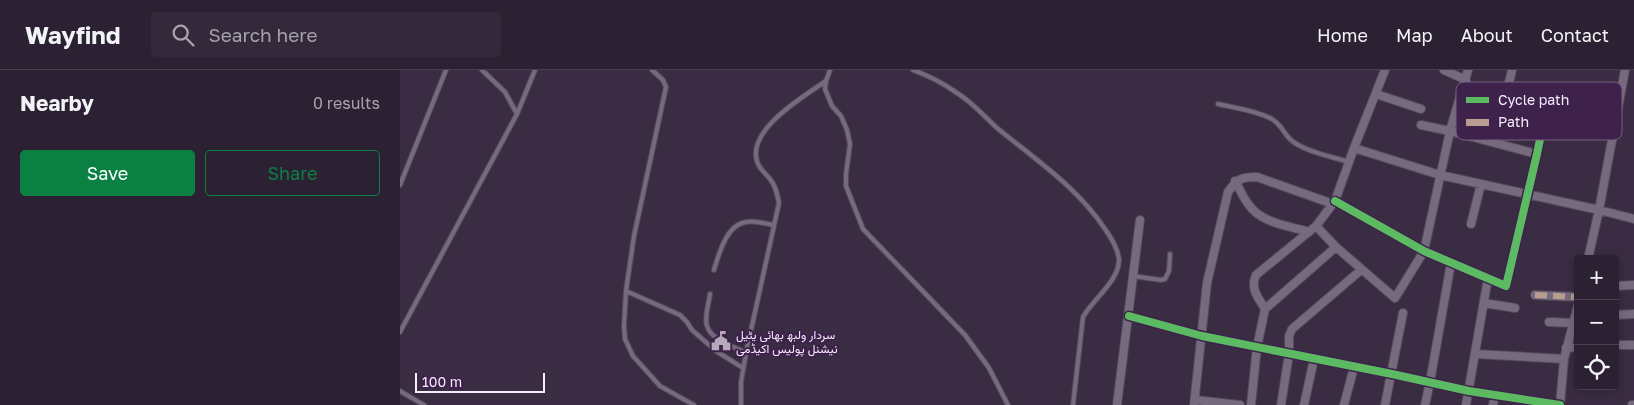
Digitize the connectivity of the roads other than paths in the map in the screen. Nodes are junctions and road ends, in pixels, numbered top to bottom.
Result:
1 (446, 70) edge
2 (482, 70) edge
3 (535, 70) edge
4 (652, 70) edge
5 (830, 70) edge
6 (913, 70) edge
7 (1385, 70) edge
8 (1444, 70) edge
9 (1468, 70) edge
10 (1625, 70) edge
11 (826, 80) junction
12 (1466, 80) joint
13 (1622, 86) edge
14 (1376, 94) junction
15 (1218, 104) dead end
16 (1421, 109) dead end
17 (1456, 111) edge
18 (517, 114) junction
19 (1420, 126) dead end
20 (1450, 131) junction
21 (1456, 133) edge
22 (1484, 140) edge
23 (1540, 140) edge
24 (1612, 140) edge
25 (1354, 148) junction
26 (1538, 154) junction
27 (1349, 162) junction
28 (1440, 175) junction
29 (401, 180) edge
30 (1235, 181) junction
31 (1481, 184) junction
32 (400, 185) edge
33 (1528, 195) junction
34 (1334, 202) junction
35 (1599, 210) junction
36 (1634, 219) edge
37 (1140, 220) dead end
38 (1471, 224) dead end
39 (774, 225) junction
40 (1316, 226) junction
41 (1309, 232) junction
42 (1336, 246) junction
43 (1424, 251) junction
44 (1170, 254) dead end
45 (1589, 255) edge
46 (1451, 263) junction
47 (714, 270) dead end
48 (1361, 270) junction
49 (1133, 276) junction
50 (1488, 278) junction
51 (1634, 285) edge
52 (1619, 286) edge
53 (626, 291) junction
54 (710, 294) dead end
55 (1535, 295) dead end
56 (1574, 296) edge
57 (1484, 303) junction
58 (1515, 308) dead end
59 (1265, 309) junction
60 (1404, 313) dead end
61 (1634, 314) edge
62 (1129, 316) junction
63 (1619, 316) edge
64 (1574, 320) edge
65 (1549, 322) dead end
66 (1574, 323) edge
67 (400, 332) edge
68 (1202, 336) junction
69 (1634, 345) edge
70 (1619, 346) edge
71 (1257, 347) junction
72 (1574, 347) edge
73 (1566, 348) junction
74 (746, 352) junction
75 (1289, 354) junction
76 (1475, 354) junction
77 (1314, 359) junction
78 (1564, 359) junction
79 (1354, 367) junction
80 (743, 368) junction
81 (1392, 374) junction
82 (1430, 382) junction
83 (1469, 391) junction
84 (400, 392) edge
85 (1495, 395) junction
86 (1195, 402) edge
87 (424, 405) edge
88 (694, 405) edge
89 (741, 405) edge
90 (1008, 405) edge
91 (1073, 405) edge
92 (1117, 405) edge
93 (1126, 405) edge
94 (1240, 405) edge
95 (1251, 405) edge
96 (1282, 405) edge
97 (1304, 405) edge
98 (1344, 405) edge
99 (1384, 405) edge
100 (1425, 405) edge
101 (1466, 405) edge
102 (1493, 405) edge
103 (1560, 405) edge

1 - 29 lane
2 - 18 lane
3 - 18 lane
4 - 53 lane
5 - 11 lane
6 - 91 lane
7 - 14 street
8 - 12 street
9 - 12 street
10 - 13 street
11 - 39 lane
11 - 90 lane
14 - 16 street
14 - 25 street
15 - 27 lane
17 - 20 street
18 - 67 lane
19 - 20 street
20 - 21 street
20 - 28 street
22 - 26 street
23 - 26 street
24 - 35 street
25 - 27 street
25 - 28 street
26 - 33 street
27 - 34 street
28 - 31 street
28 - 43 street
29 - 32 lane
30 - 34 street
30 - 41 street
30 - 68 street
31 - 33 street
31 - 38 street
33 - 35 street
33 - 50 street
34 - 40 street
34 - 43 street
35 - 36 street
35 - 45 street
37 - 49 street
39 - 47 lane
39 - 74 lane
40 - 41 street
40 - 42 street
41 - 59 street
42 - 48 street
42 - 59 street
43 - 46 street
43 - 48 street
44 - 49 lane
46 - 50 street
46 - 82 street
48 - 75 street
49 - 62 street
50 - 57 street
51 - 52 street
53 - 80 lane
53 - 88 lane
54 - 74 lane
55 - 56 street
57 - 58 street
57 - 76 street
59 - 71 street
60 - 81 street
61 - 63 street
62 - 68 street
62 - 92 street
64 - 65 street
66 - 73 street
68 - 71 street
68 - 86 street
69 - 70 street
71 - 75 street
71 - 95 street
72 - 73 street
73 - 78 street
74 - 80 lane
75 - 77 street
75 - 96 street
76 - 78 street
76 - 83 street
77 - 79 street
77 - 97 street
78 - 103 street
79 - 81 street
79 - 98 street
80 - 89 lane
81 - 82 street
81 - 99 street
82 - 83 street
82 - 100 street
83 - 85 street
83 - 101 street
84 - 87 lane
85 - 102 street
85 - 103 street
86 - 94 street
92 - 93 street

